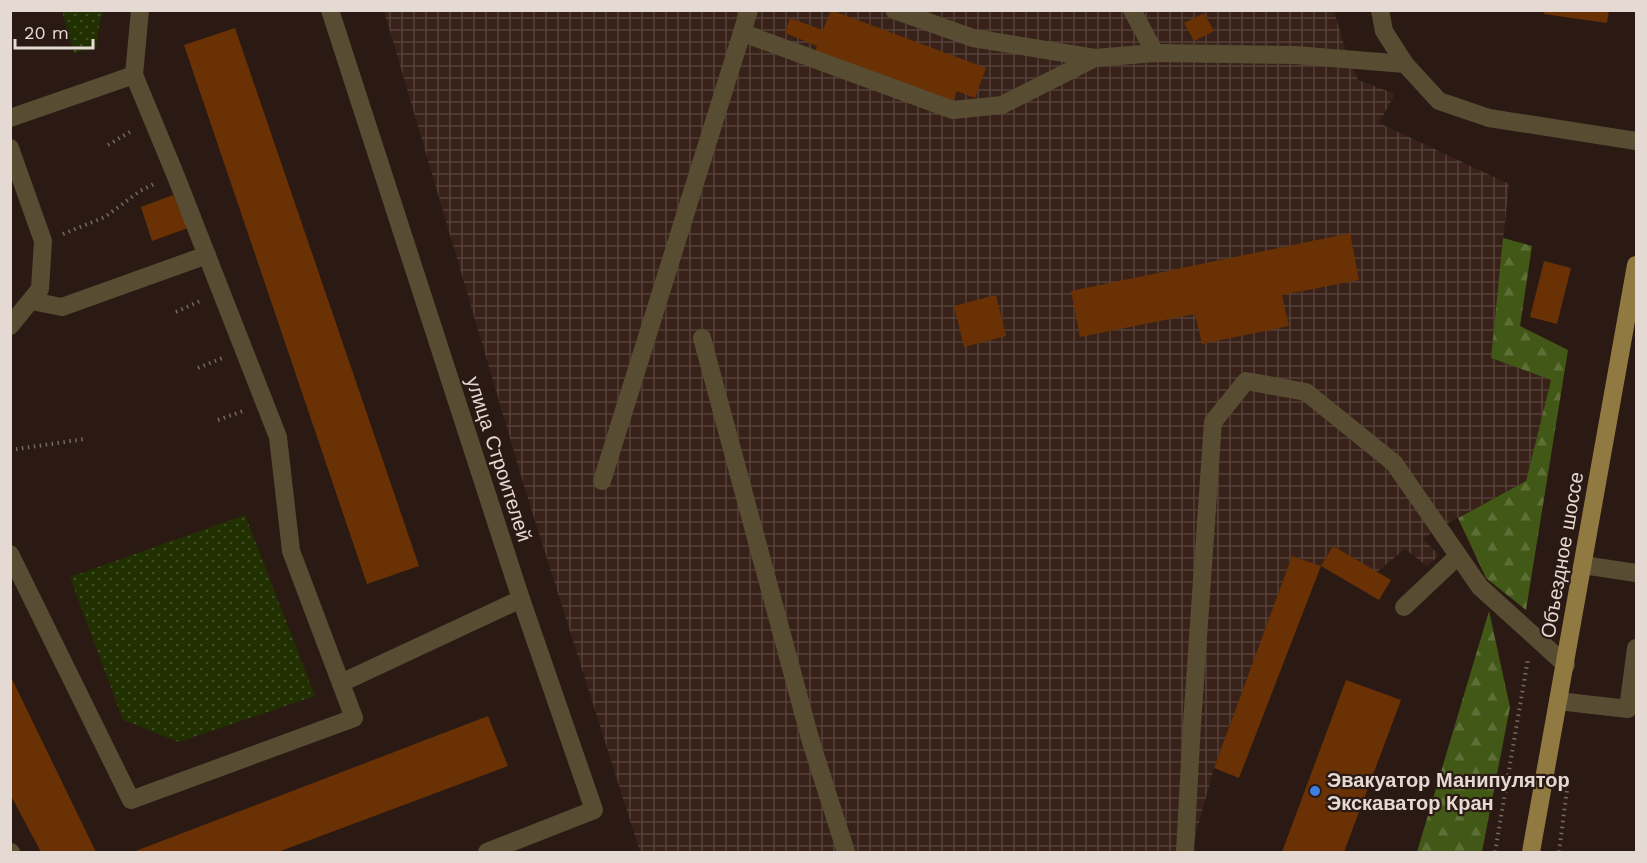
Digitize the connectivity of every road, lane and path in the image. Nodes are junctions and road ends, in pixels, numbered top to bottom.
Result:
1 (140, 10) edge
2 (330, 10) edge
3 (750, 10) edge
4 (894, 10) edge
5 (1132, 10) edge
6 (1380, 10) edge
7 (935, 18) edge
8 (743, 33) junction
9 (1155, 54) junction
10 (1095, 58) junction
11 (1405, 64) junction
12 (134, 75) junction
13 (10, 118) edge
14 (152, 119) junction
15 (1636, 141) edge
16 (108, 145) dead end
17 (10, 148) edge
18 (175, 174) junction
19 (43, 241) junction
20 (207, 255) junction
21 (1636, 265) edge
22 (222, 292) junction
23 (31, 301) junction
24 (176, 312) dead end
25 (10, 326) edge
26 (702, 338) dead end
27 (244, 349) junction
28 (198, 368) dead end
29 (85, 439) dead end
30 (10, 450) edge
31 (602, 481) dead end
32 (10, 554) edge
33 (1458, 556) junction
34 (1583, 565) junction
35 (1636, 573) edge
36 (521, 599) junction
37 (1404, 607) dead end
38 (1532, 634) junction
39 (1636, 648) edge
40 (1566, 665) junction
41 (341, 683) junction
42 (1558, 701) junction
43 (487, 852) edge
44 (846, 852) edge
45 (1185, 852) edge
46 (1495, 852) edge
47 (1531, 852) edge

1 - 12 street
2 - 36 street, улица Строителей
3 - 8 street
4 - 7 street
5 - 9 street
6 - 11 street
7 - 10 street
8 - 10 street
8 - 31 street
9 - 10 street
9 - 11 street
11 - 15 street
12 - 13 street
12 - 14 street
14 - 16 path
14 - 18 street
17 - 19 street
18 - 19 path
18 - 20 street
19 - 23 street
20 - 22 street
20 - 23 street
21 - 34 main road, Объездное шоссе
22 - 24 path
22 - 27 street
23 - 25 street
26 - 44 street
27 - 28 path
27 - 41 street
29 - 30 path
32 - 41 street
33 - 37 street
33 - 38 street
33 - 45 street
34 - 35 street
34 - 40 main road, Объездное шоссе
36 - 41 street
36 - 43 street, улица Строителей
38 - 40 street
38 - 46 path
39 - 42 street
40 - 42 main road, Объездное шоссе
42 - 47 main road, Объездное шоссе

